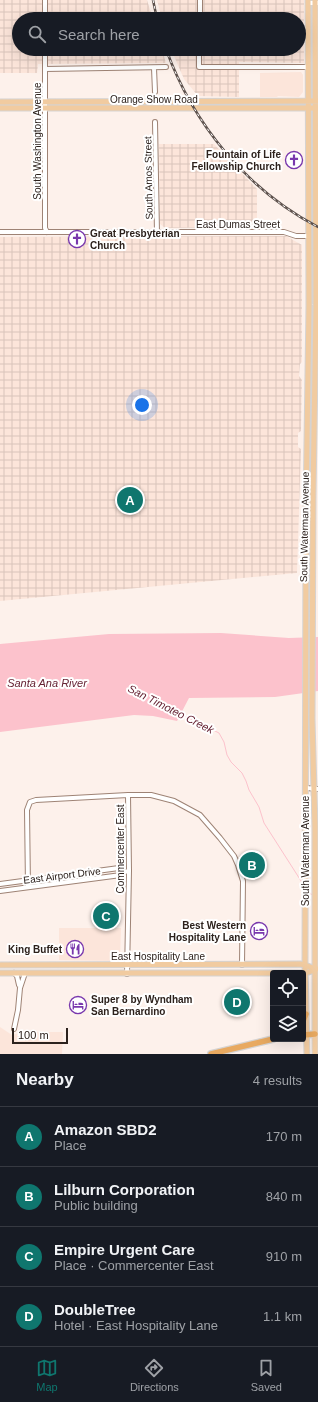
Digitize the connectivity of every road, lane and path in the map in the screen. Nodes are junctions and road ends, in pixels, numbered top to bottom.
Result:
1 (45, 0) edge
2 (200, 0) edge
3 (308, 2) edge
4 (316, 2) edge
5 (45, 12) edge
6 (200, 12) edge
7 (45, 56) edge
8 (199, 56) edge
9 (166, 67) dead end
10 (308, 67) junction
11 (154, 68) junction
12 (45, 69) junction
13 (155, 92) dead end
14 (308, 101) junction
15 (317, 101) edge
16 (0, 102) edge
17 (46, 102) junction
18 (308, 107) junction
19 (0, 108) edge
20 (46, 108) junction
21 (317, 108) edge
22 (155, 122) dead end
23 (0, 232) edge
24 (46, 232) junction
25 (157, 233) junction
26 (308, 236) junction
27 (309, 305) junction
28 (317, 306) edge
29 (308, 440) junction
30 (316, 441) edge
31 (309, 585) junction
32 (309, 698) junction
33 (306, 788) junction
34 (316, 789) edge
35 (128, 795) junction
36 (127, 872) junction
37 (28, 880) junction
38 (0, 884) edge
39 (28, 887) junction
40 (0, 891) edge
41 (127, 964) junction
42 (0, 965) edge
43 (242, 965) junction
44 (305, 965) junction
45 (316, 969) edge
46 (306, 970) edge
47 (270, 972) edge
48 (306, 972) edge
49 (0, 973) edge
50 (14, 973) junction
51 (25, 973) junction
52 (127, 974) junction
53 (20, 988) junction
54 (14, 1029) dead end
55 (306, 1034) edge
56 (315, 1034) junction
57 (270, 1040) edge
58 (306, 1042) edge
59 (211, 1054) edge
60 (307, 1054) edge
61 (315, 1054) edge

1 - 5 street
2 - 6 street
3 - 4 street
3 - 10 main road, South Waterman Avenue
4 - 15 main road, South Waterman Avenue
7 - 12 street, South Washington Avenue
8 - 10 street
9 - 11 street
10 - 14 main road, South Waterman Avenue
11 - 12 street
11 - 13 street
12 - 17 street, South Washington Avenue
14 - 15 main road, Orange Show Road
14 - 17 main road, Orange Show Road
14 - 18 main road, South Waterman Avenue
15 - 21 main road, South Waterman Avenue
16 - 17 main road, Orange Show Road
17 - 20 street, South Washington Avenue
18 - 20 main road, Orange Show Road
18 - 21 main road, Orange Show Road
18 - 26 main road, South Waterman Avenue
19 - 20 main road, Orange Show Road
20 - 24 street, South Washington Avenue
21 - 28 main road, South Waterman Avenue
22 - 25 street, South Amos Street
23 - 24 street, East Dumas Street
24 - 25 street, East Dumas Street
25 - 26 street, East Dumas Street
26 - 27 main road, South Waterman Avenue
27 - 28 street
27 - 29 main road, South Waterman Avenue
28 - 30 main road, South Waterman Avenue
29 - 30 street
29 - 31 main road, South Waterman Avenue
30 - 31 main road, South Waterman Avenue
31 - 32 main road, South Waterman Avenue
32 - 33 main road, South Waterman Avenue
32 - 34 main road, South Waterman Avenue
33 - 34 street
33 - 44 main road, South Waterman Avenue
34 - 45 main road, South Waterman Avenue
35 - 36 street, Commercenter East
35 - 37 street
35 - 43 street
36 - 37 street, East Airport Drive
36 - 39 street, East Airport Drive
36 - 41 street, Commercenter East
37 - 38 street, East Airport Drive
37 - 39 street
39 - 40 street, East Airport Drive
41 - 42 main road, East Hospitality Lane
41 - 43 main road, East Hospitality Lane
41 - 52 street, Commercenter East
43 - 44 main road, East Hospitality Lane
44 - 45 main road, East Hospitality Lane
44 - 46 main road, South Waterman Avenue
45 - 48 main road, East Hospitality Lane
45 - 56 main road, South Waterman Avenue
47 - 52 main road, East Hospitality Lane
49 - 50 main road, East Hospitality Lane
50 - 51 main road, East Hospitality Lane
50 - 53 street
51 - 52 main road, East Hospitality Lane
51 - 53 street
53 - 54 street
55 - 56 highway
56 - 61 main road, South Waterman Avenue
57 - 59 highway
58 - 60 main road, South Waterman Avenue

